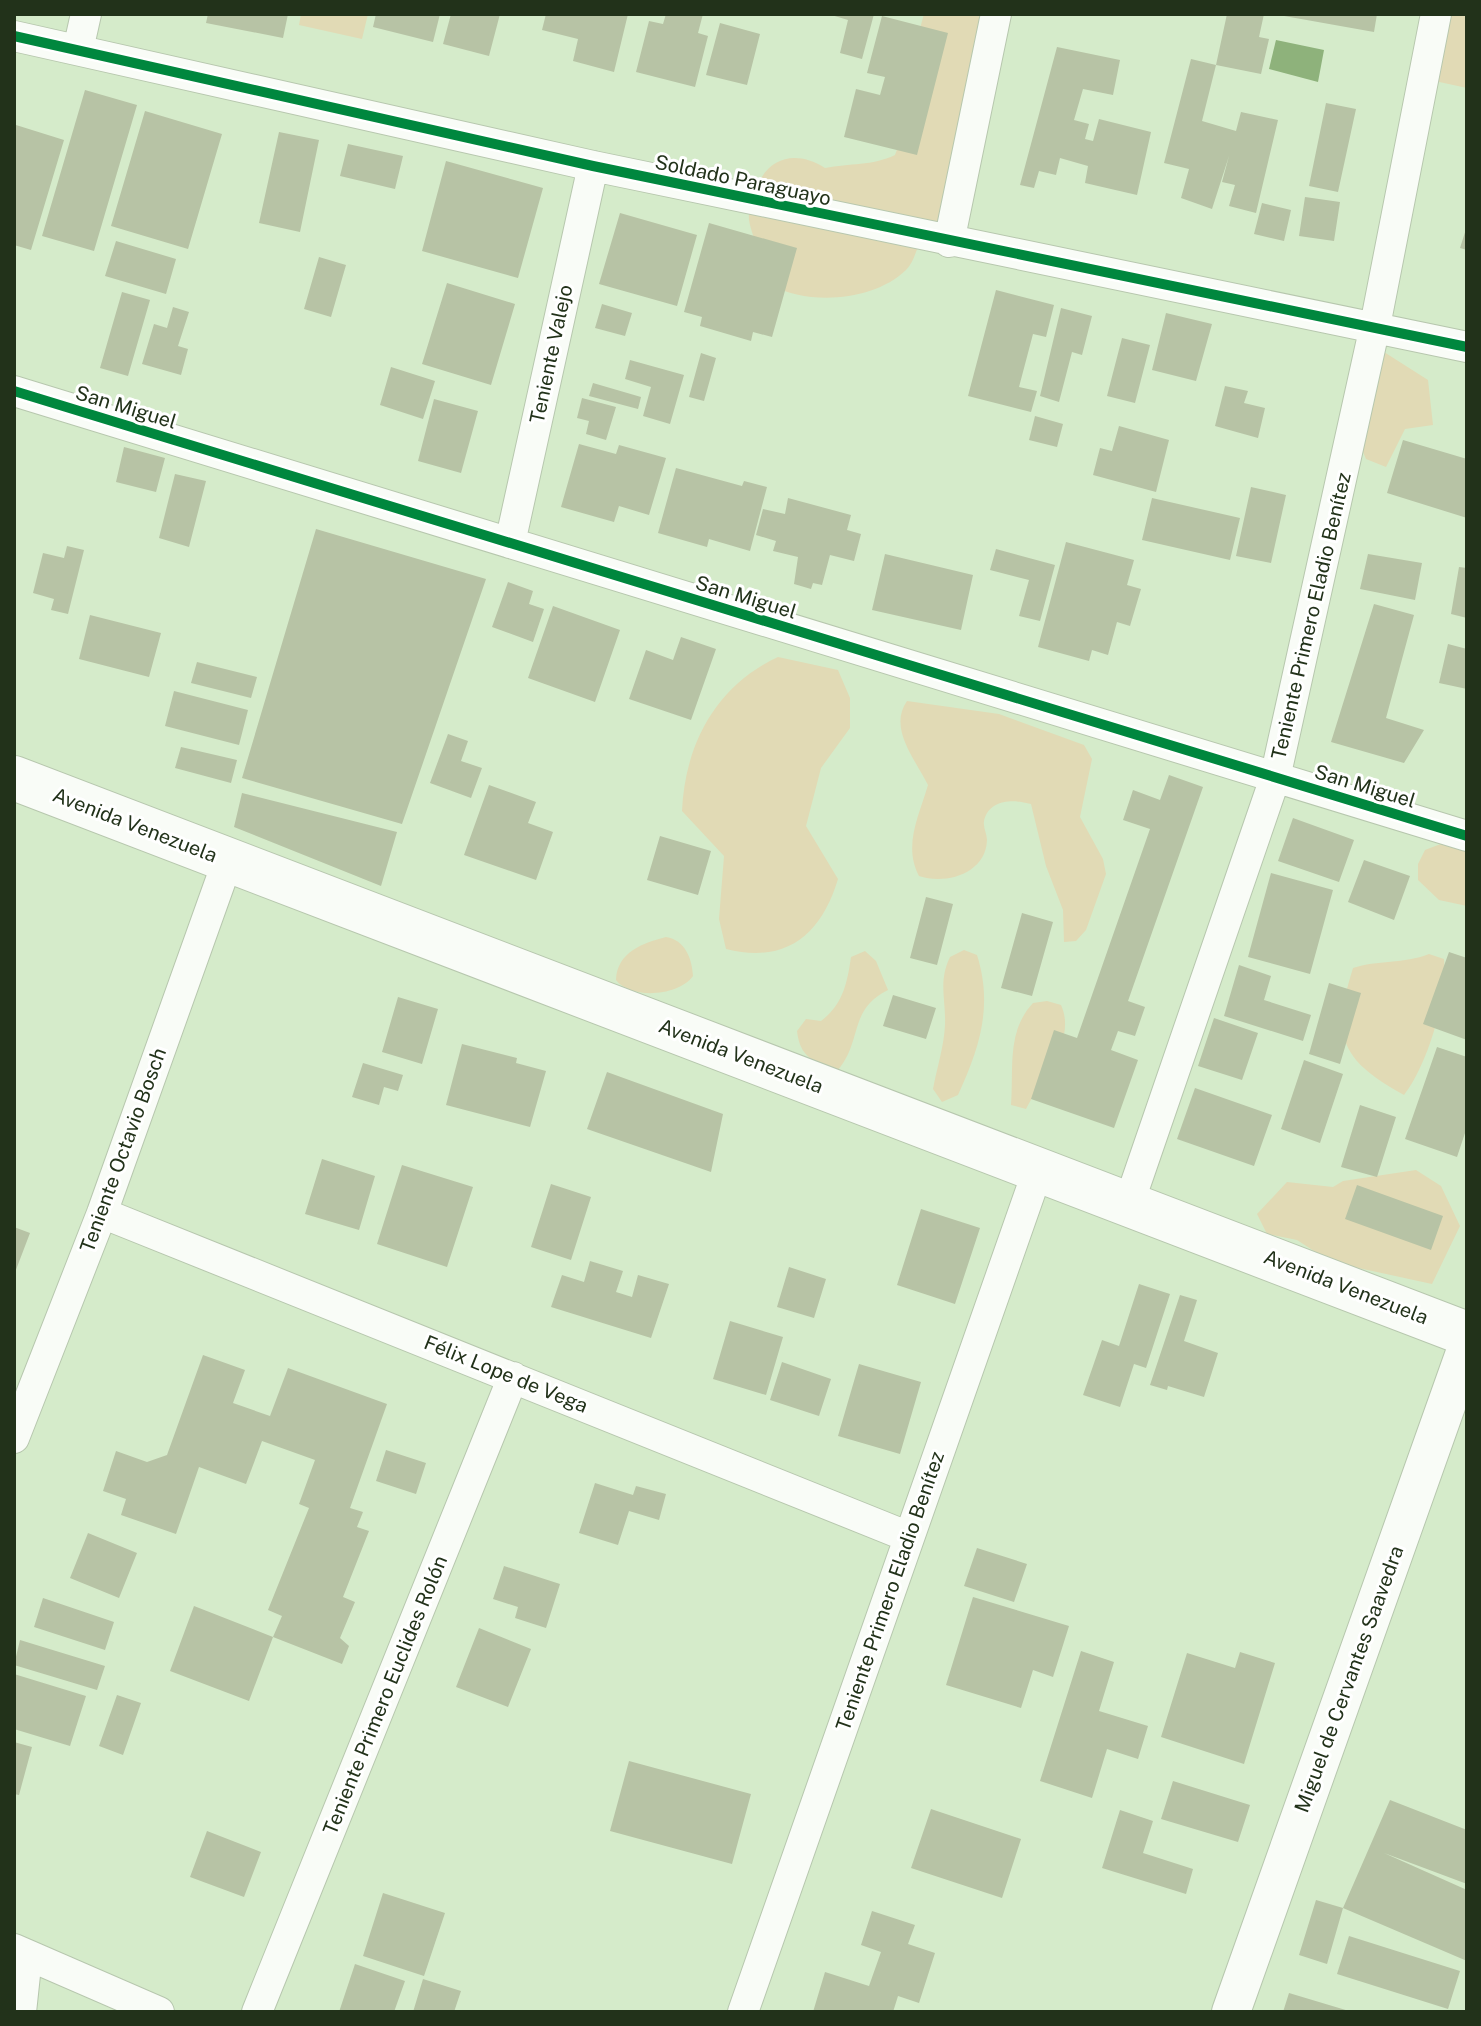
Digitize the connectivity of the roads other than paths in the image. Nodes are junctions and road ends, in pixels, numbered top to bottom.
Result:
1 (86, 14) edge
2 (996, 14) edge
3 (1436, 14) edge
4 (14, 36) edge
5 (78, 50) junction
6 (593, 166) junction
7 (949, 242) junction
8 (1375, 326) junction
9 (1467, 347) edge
10 (14, 391) edge
11 (510, 543) junction
12 (14, 778) edge
13 (1275, 778) junction
14 (1467, 836) edge
15 (228, 860) junction
16 (1038, 1170) junction
17 (1129, 1203) junction
18 (102, 1213) junction
19 (1467, 1334) edge
20 (1467, 1347) edge
21 (513, 1377) junction
22 (14, 1438) edge
23 (909, 1537) junction
24 (20, 1953) edge
25 (21, 2012) edge
26 (159, 2012) edge
27 (257, 2012) edge
28 (743, 2012) edge
29 (1231, 2012) edge

1 - 5 street
2 - 7 street
3 - 8 street, Teniente Primero Eladio Benítez
4 - 5 street, Soldado Paraguayo
5 - 6 street, Soldado Paraguayo
6 - 7 street, Soldado Paraguayo
6 - 11 street, Teniente Valejo
7 - 8 street, Soldado Paraguayo
8 - 9 street, Soldado Paraguayo
8 - 13 street, Teniente Primero Eladio Benítez
10 - 11 street, San Miguel
11 - 13 street, San Miguel
12 - 15 main road, Avenida Venezuela
13 - 14 street, San Miguel
13 - 17 street, Teniente Primero Eladio Benítez
15 - 16 main road, Avenida Venezuela
15 - 18 street, Teniente Octavio Bosch
16 - 17 main road, Avenida Venezuela
16 - 23 street, Teniente Primero Eladio Benítez
17 - 19 main road, Avenida Venezuela
18 - 21 street, Félix Lope de Vega
18 - 22 street, Teniente Octavio Bosch
20 - 29 street, Miguel de Cervantes Saavedra
21 - 23 street, Félix Lope de Vega
21 - 27 street, Teniente Primero Euclides Rolón
23 - 28 street, Teniente Primero Eladio Benítez
24 - 25 street
24 - 26 street

